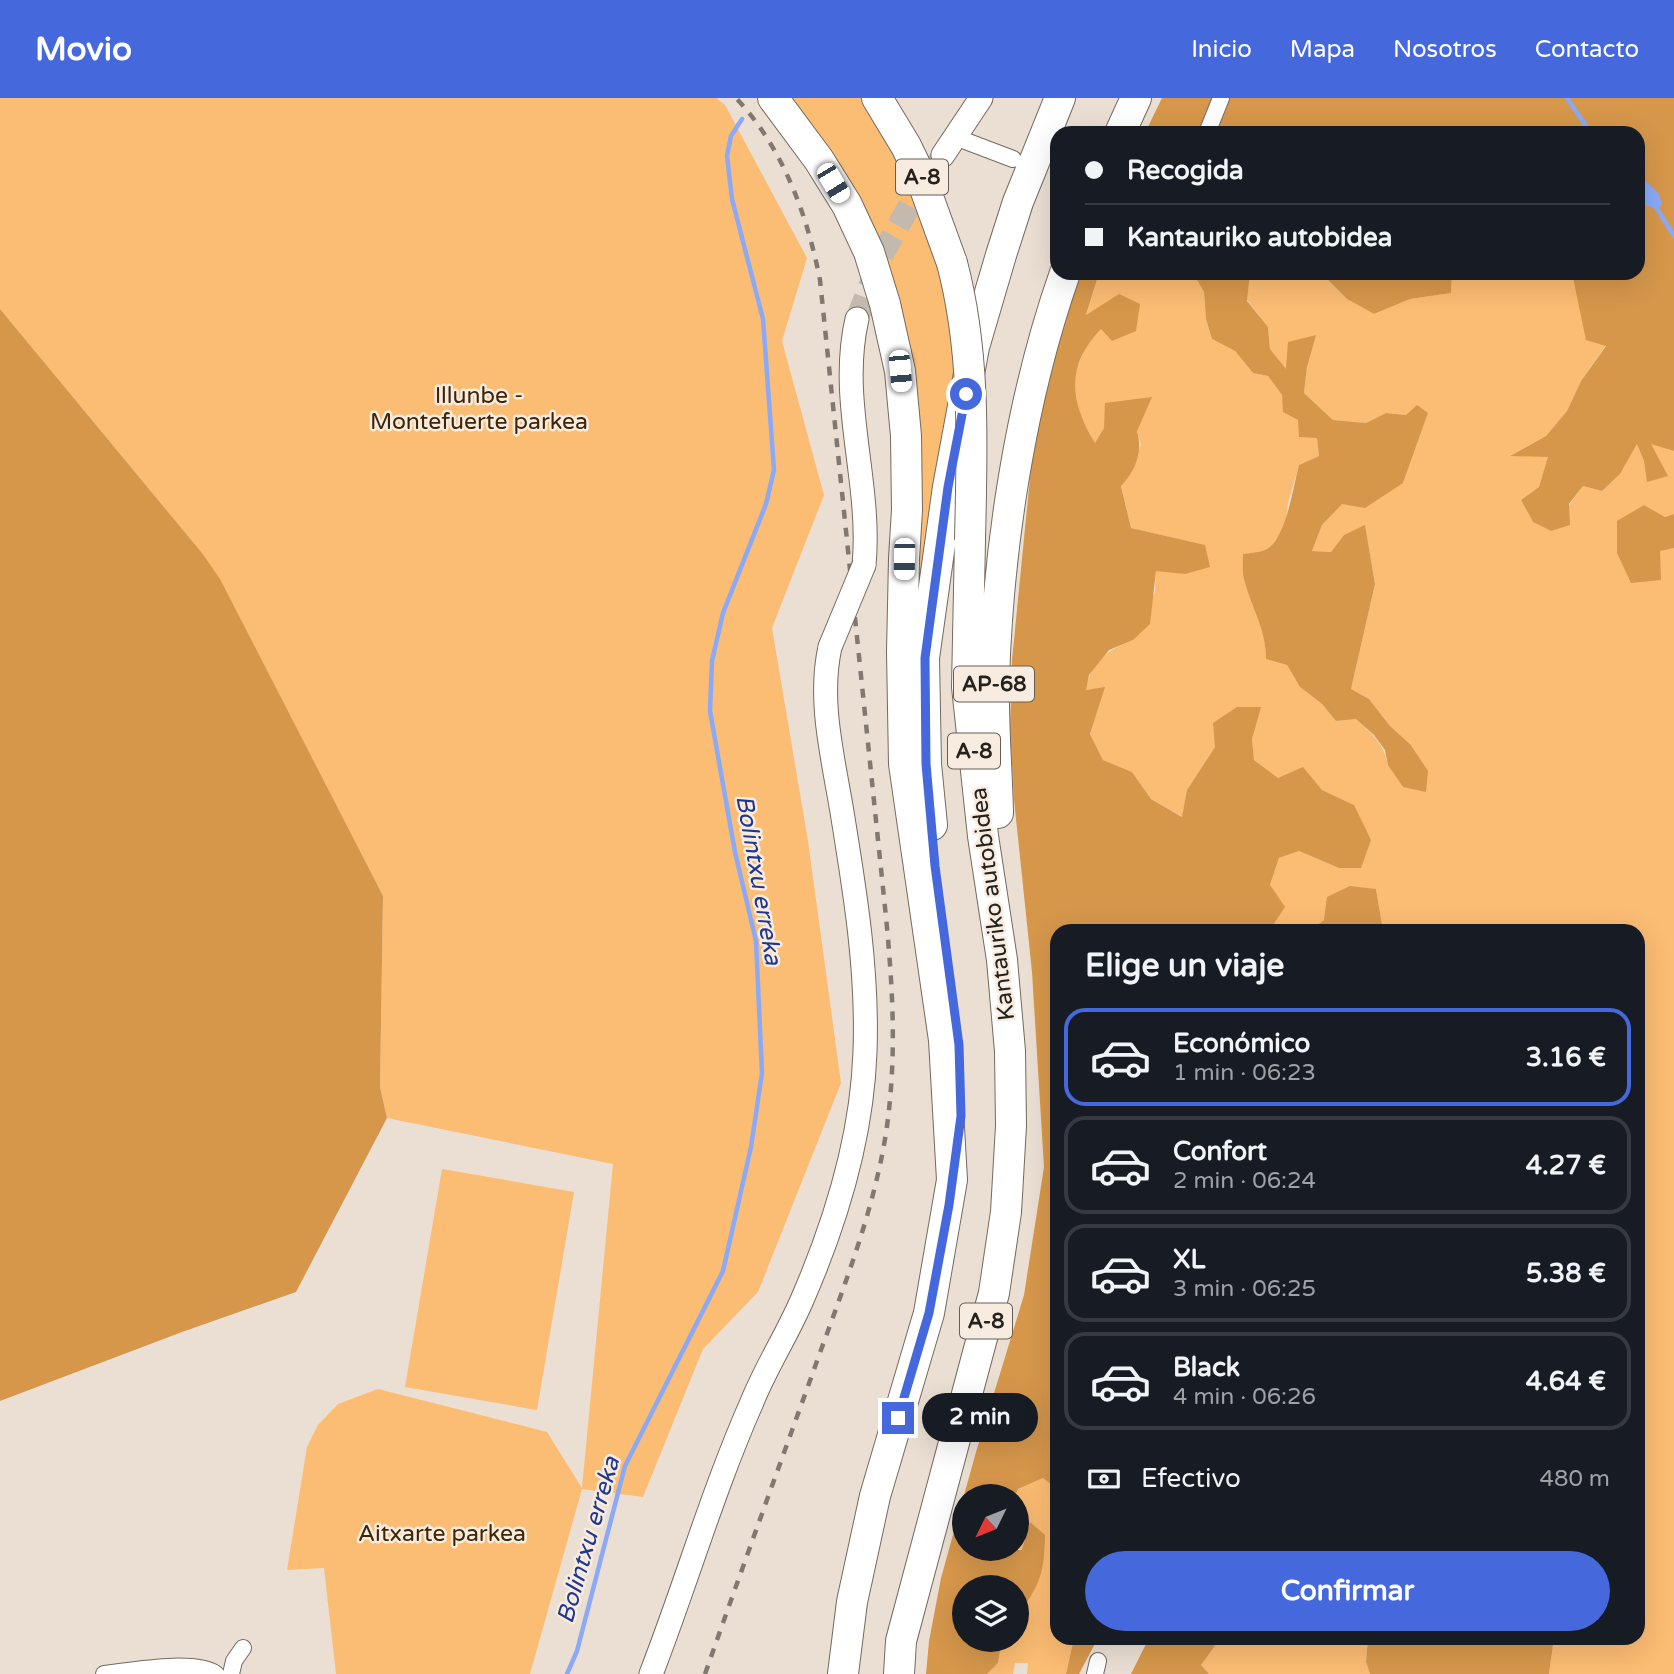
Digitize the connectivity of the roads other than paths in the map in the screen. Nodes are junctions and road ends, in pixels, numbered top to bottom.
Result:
1 (773, 98) edge
2 (877, 98) edge
3 (981, 98) edge
4 (1060, 98) edge
5 (1136, 98) edge
6 (1221, 98) edge
7 (1123, 126) edge
8 (1210, 126) edge
9 (949, 146) joint
10 (1013, 159) dead end
11 (1063, 280) edge
12 (857, 319) tunnel mouth
13 (1002, 960) junction
14 (953, 1180) junction
15 (243, 1648) dead end
16 (220, 1673) edge
17 (104, 1674) edge
18 (651, 1674) edge
19 (843, 1674) edge
20 (899, 1674) edge

1 - 14 highway, A-8
2 - 13 highway, Kantauriko autobidea / A-8, bridge
3 - 9 street
4 - 14 highway, AP-68
5 - 7 highway
6 - 8 street
9 - 10 street
11 - 13 highway, AP-68
12 - 18 street, bridge
13 - 20 highway, Kantauriko autobidea / A-8
14 - 19 highway, A-8
15 - 16 street
16 - 17 street

